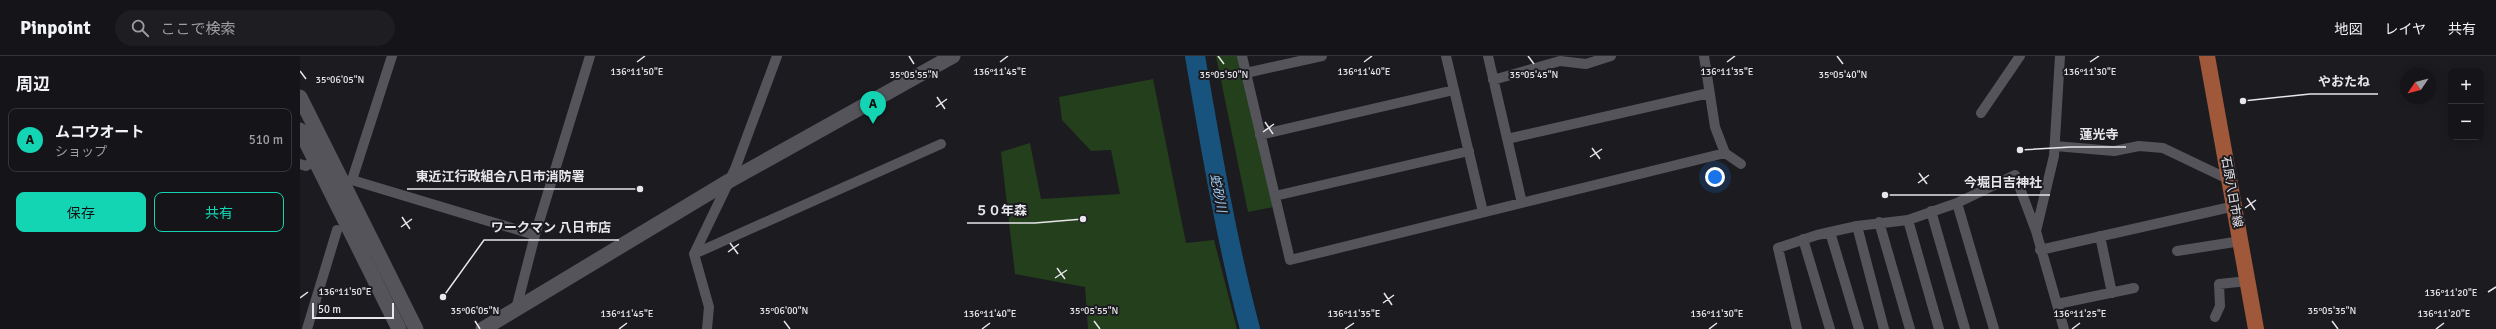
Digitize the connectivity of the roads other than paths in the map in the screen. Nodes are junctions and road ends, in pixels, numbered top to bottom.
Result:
1 (392, 56) edge
2 (590, 56) edge
3 (777, 56) edge
4 (953, 56) edge
5 (1242, 56) edge
6 (1322, 56) edge
7 (1446, 56) edge
8 (1488, 56) edge
9 (1611, 56) edge
10 (1704, 56) edge
11 (2020, 56) edge
12 (2060, 56) edge
13 (2207, 56) edge
14 (1246, 73) junction
15 (1493, 80) junction
16 (1454, 90) junction
17 (1709, 94) junction
18 (300, 97) edge
19 (1981, 113) dead end
20 (300, 130) edge
21 (1260, 135) junction
22 (1506, 140) junction
23 (941, 144) dead end
24 (2055, 146) junction
25 (1469, 151) junction
26 (1725, 153) junction
27 (315, 161) junction
28 (300, 164) edge
29 (1741, 164) dead end
30 (729, 180) junction
31 (2230, 180) junction
32 (348, 182) junction
33 (330, 191) junction
34 (1275, 196) junction
35 (1522, 203) junction
36 (1957, 203) junction
37 (2235, 206) junction
38 (1932, 211) junction
39 (1483, 212) junction
40 (1908, 220) junction
41 (1879, 222) junction
42 (1857, 226) junction
43 (336, 230) dead end
44 (2036, 231) junction
45 (1830, 232) junction
46 (535, 235) junction
47 (2100, 236) junction
48 (1803, 239) junction
49 (2241, 241) junction
50 (2040, 250) junction
51 (2177, 251) dead end
52 (694, 254) junction
53 (2248, 281) junction
54 (2134, 288) dead end
55 (2112, 293) junction
56 (2057, 304) junction
57 (516, 309) junction
58 (2215, 317) dead end
59 (307, 329) edge
60 (399, 329) edge
61 (416, 329) edge
62 (483, 329) edge
63 (707, 329) edge
64 (1797, 329) edge
65 (1830, 329) edge
66 (1859, 329) edge
67 (1884, 329) edge
68 (1908, 329) edge
69 (1939, 329) edge
70 (1965, 329) edge
71 (1994, 329) edge
72 (2064, 329) edge
73 (2256, 329) edge

1 - 32 street
2 - 46 street
3 - 30 street
4 - 30 street
5 - 14 street
6 - 14 street
7 - 16 street
8 - 15 street
9 - 15 street
10 - 17 street
11 - 19 street
12 - 24 street
13 - 31 main road, 石原八日市線
14 - 21 street
15 - 22 street
16 - 21 street
16 - 25 street
17 - 22 street
17 - 26 street
18 - 32 street
20 - 27 street
21 - 34 street
22 - 35 street
23 - 52 street
24 - 31 street
24 - 44 street
25 - 34 street
25 - 39 street
26 - 29 street
26 - 35 street
27 - 28 street
27 - 33 street
30 - 52 street
30 - 57 street
31 - 37 main road, 石原八日市線
32 - 33 street
32 - 46 street
32 - 61 street
33 - 60 street
34 - 39 street
35 - 39 street
36 - 38 street
36 - 44 street
36 - 71 street
37 - 47 street
37 - 49 main road, 石原八日市線
38 - 40 street
38 - 70 street
40 - 41 street
40 - 69 street
41 - 42 street
41 - 68 street
42 - 45 street
42 - 67 street
43 - 59 street
44 - 50 street
45 - 48 street
45 - 66 street
46 - 57 street
47 - 50 street
47 - 55 street
48 - 64 street
48 - 65 street
49 - 51 street
49 - 53 main road, 石原八日市線
50 - 56 street
52 - 63 street
53 - 58 street
53 - 73 main road, 石原八日市線
54 - 55 street
55 - 56 street
56 - 72 street
57 - 62 street

